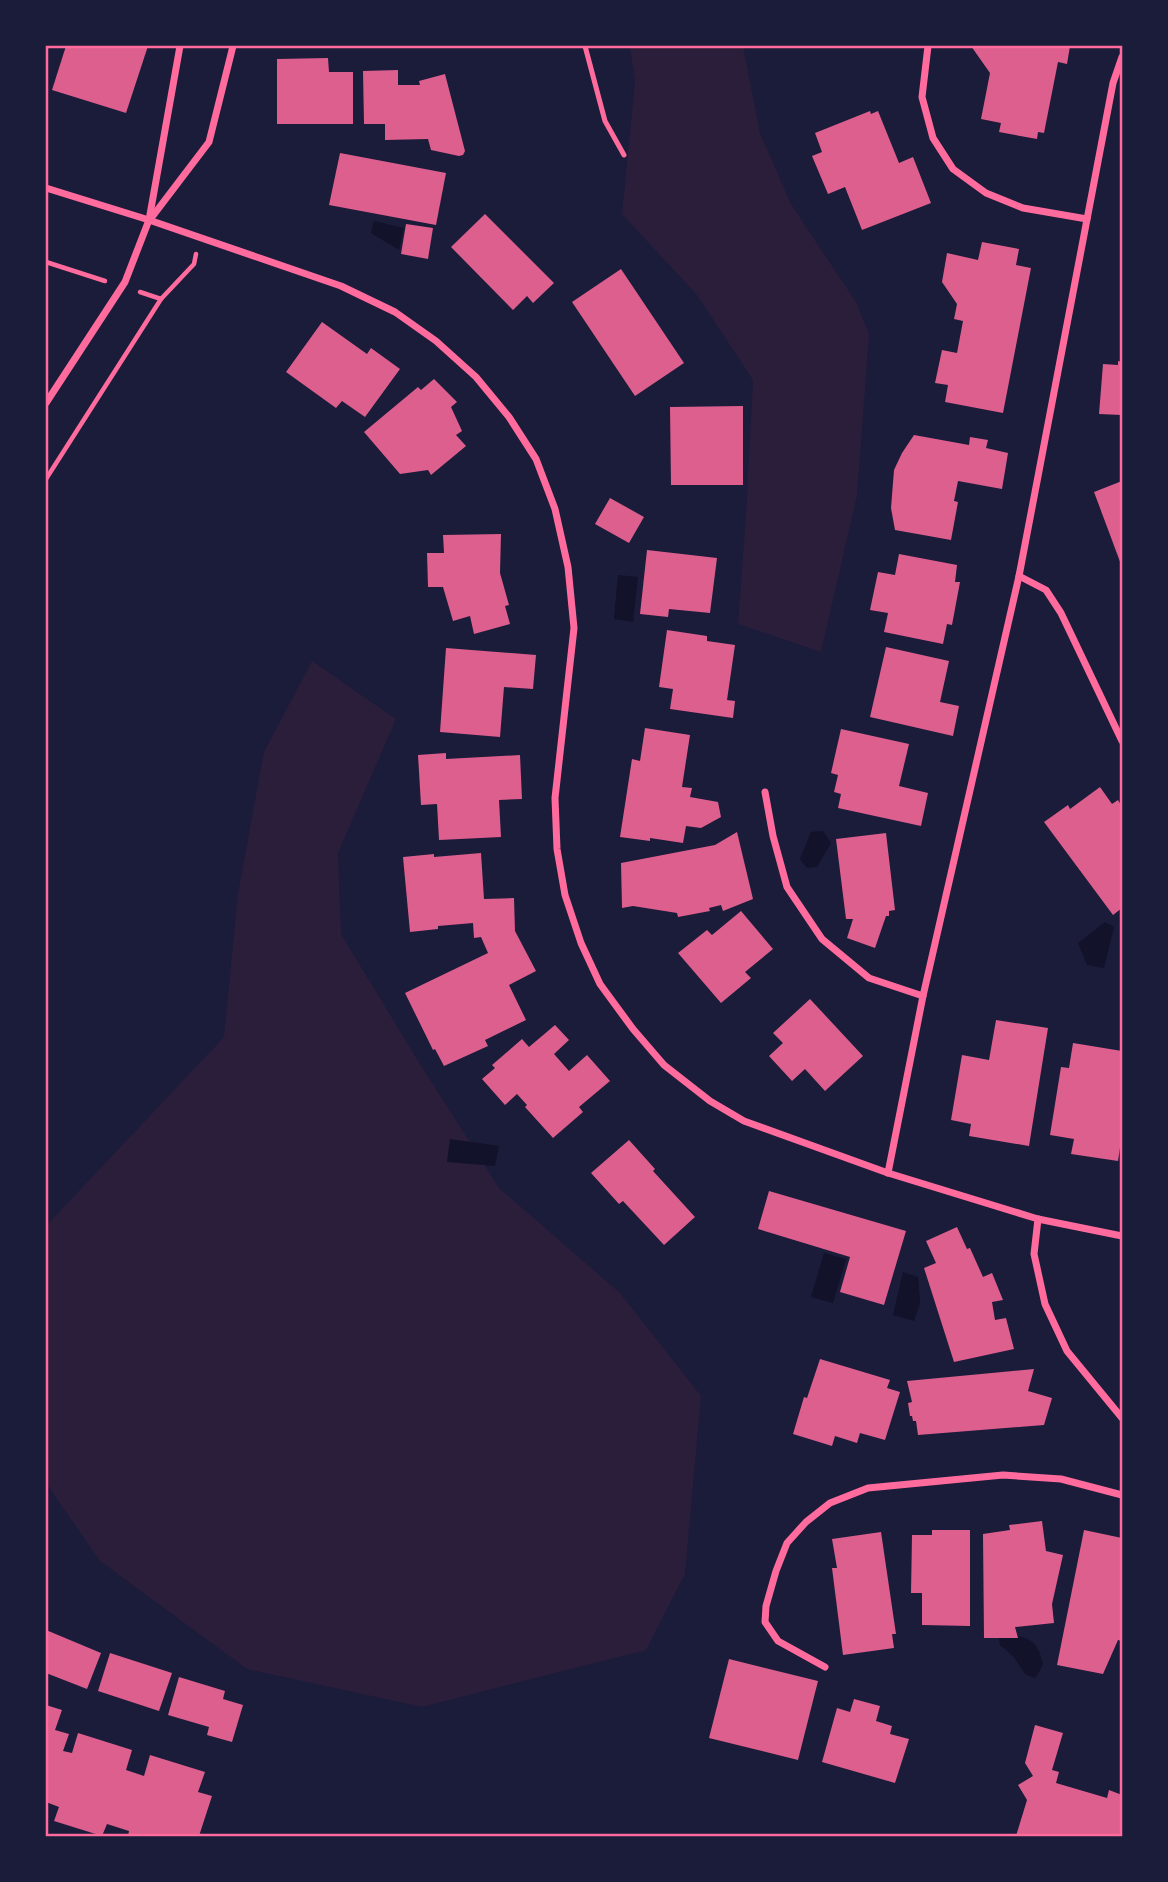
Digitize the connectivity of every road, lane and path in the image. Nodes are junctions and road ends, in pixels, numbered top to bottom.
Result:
1 (180, 46) edge
2 (233, 46) edge
3 (585, 46) edge
4 (928, 46) edge
5 (1122, 57) edge
6 (624, 155) dead end
7 (46, 188) edge
8 (1087, 219) junction
9 (149, 220) junction
10 (200, 238) junction
11 (46, 403) edge
12 (46, 479) edge
13 (1019, 576) junction
14 (1122, 741) edge
15 (765, 792) dead end
16 (923, 996) junction
17 (888, 1173) junction
18 (1038, 1219) junction
19 (1122, 1236) edge
20 (1122, 1418) edge
21 (1122, 1495) edge
22 (825, 1667) dead end

1 - 9 street
2 - 9 street
3 - 6 lane
4 - 8 street
5 - 8 street
7 - 9 street
8 - 13 street
9 - 10 street
9 - 11 street
10 - 12 path
10 - 17 street
13 - 14 street
13 - 16 street
15 - 16 street
16 - 17 street
17 - 18 street
18 - 19 street
18 - 20 street
21 - 22 street

